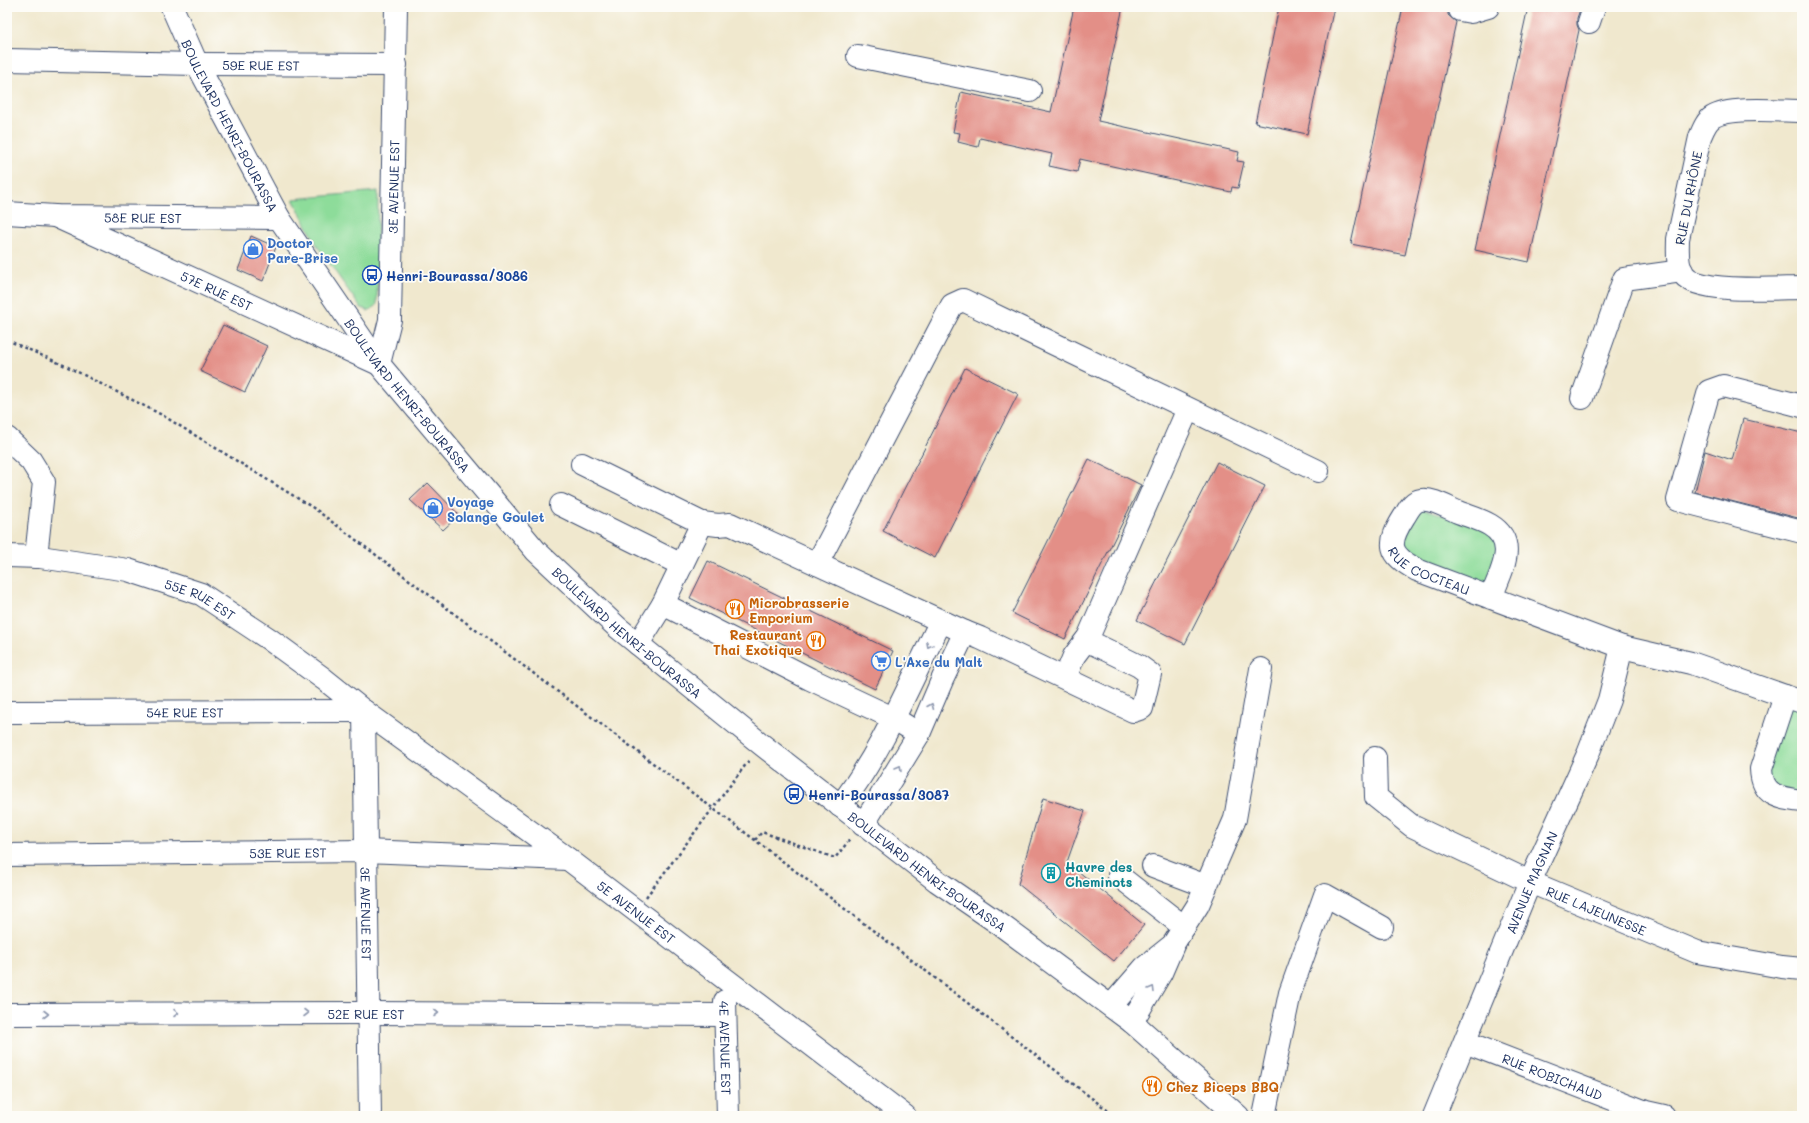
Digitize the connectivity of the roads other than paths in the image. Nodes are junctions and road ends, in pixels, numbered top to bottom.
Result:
1 (172, 7) edge
2 (396, 7) edge
3 (1488, 7) edge
4 (1460, 10) dead end
5 (858, 56) dead end
6 (7, 60) edge
7 (197, 64) junction
8 (396, 65) junction
9 (1030, 91) dead end
10 (1802, 111) edge
11 (7, 213) edge
12 (55, 216) junction
13 (279, 218) junction
14 (1682, 271) junction
15 (1802, 288) edge
16 (379, 364) junction
17 (1582, 398) dead end
18 (1802, 406) edge
19 (1188, 409) junction
20 (7, 438) edge
21 (582, 464) dead end
22 (1318, 471) dead end
23 (561, 505) dead end
24 (702, 523) junction
25 (1802, 532) edge
26 (7, 556) edge
27 (36, 557) junction
28 (817, 564) junction
29 (682, 565) junction
30 (1491, 598) junction
31 (663, 604) junction
32 (942, 621) junction
33 (965, 632) junction
34 (1087, 640) junction
35 (638, 644) junction
36 (1622, 647) junction
37 (917, 668) junction
38 (1261, 669) dead end
39 (943, 678) junction
40 (1065, 678) junction
41 (1794, 699) edge
42 (364, 711) junction
43 (7, 712) edge
44 (895, 719) junction
45 (920, 734) junction
46 (1375, 758) dead end
47 (1802, 801) edge
48 (840, 806) junction
49 (863, 825) junction
50 (365, 851) junction
51 (7, 856) edge
52 (568, 859) junction
53 (1153, 866) dead end
54 (1119, 876) dead end
55 (1530, 882) junction
56 (1206, 886) junction
57 (1382, 927) dead end
58 (1179, 935) junction
59 (1802, 969) edge
60 (726, 980) junction
61 (1111, 1006) junction
62 (369, 1013) junction
63 (7, 1014) edge
64 (724, 1015) junction
65 (1132, 1022) junction
66 (1465, 1042) junction
67 (370, 1116) edge
68 (728, 1116) edge
69 (906, 1116) edge
70 (1238, 1116) edge
71 (1264, 1116) edge
72 (1434, 1116) edge
73 (1664, 1116) edge

1 - 7 street, BOULEVARD HENRI-BOURASSA
2 - 8 street, 3E AVENUE EST
3 - 4 street
5 - 9 street
6 - 7 street, 59E RUE EST
7 - 8 street, 59E RUE EST
7 - 13 street, BOULEVARD HENRI-BOURASSA
8 - 16 street, 3E AVENUE EST
10 - 14 street, RUE DU RHÔNE
11 - 12 street, 58E RUE EST
12 - 13 street, 58E RUE EST
12 - 16 street, 57E RUE EST
13 - 16 street, BOULEVARD HENRI-BOURASSA
14 - 15 street
14 - 17 street
16 - 35 street, BOULEVARD HENRI-BOURASSA
18 - 25 street
19 - 22 street
19 - 28 street
19 - 34 street
20 - 27 street
21 - 24 street
23 - 29 street
24 - 28 street
24 - 29 street
26 - 27 street, 55E RUE EST
27 - 42 street, 55E RUE EST
28 - 32 street
29 - 31 street
30 - 30 street, RUE COCTEAU
30 - 36 street, RUE COCTEAU
31 - 35 street
31 - 44 street
32 - 33 street
32 -> 37 street
33 - 39 street
33 - 40 street
34 - 40 street
34 - 40 street
35 - 48 street, BOULEVARD HENRI-BOURASSA
36 - 41 street, RUE COCTEAU
36 - 55 street, AVENUE MAGNAN
37 - 39 street
37 - 44 street
38 - 56 street
45 -> 39 street
41 - 47 street, RUE COCTEAU
42 - 43 street, 54E RUE EST
42 - 50 street, 3E AVENUE EST
42 - 52 street, 5E AVENUE EST
44 - 45 street
44 - 48 street
49 -> 45 street
46 - 55 street, RUE LAJEUNESSE
48 - 49 street, BOULEVARD HENRI-BOURASSA
49 - 61 street, BOULEVARD HENRI-BOURASSA
50 - 51 street, 53E RUE EST
50 - 52 street, 53E RUE EST
50 - 62 street, 3E AVENUE EST
52 - 60 street, 5E AVENUE EST
53 - 56 street
54 - 58 street
55 - 59 street, RUE LAJEUNESSE
55 - 66 street, AVENUE MAGNAN
56 - 58 street
57 - 71 street
58 - 61 street
65 -> 58 street
60 - 64 street, 4E AVENUE EST
60 - 69 street, 5E AVENUE EST
61 - 65 street, BOULEVARD HENRI-BOURASSA
63 -> 62 street, 52E RUE EST
62 -> 64 street, 52E RUE EST
62 - 67 street, 3E AVENUE EST
64 - 68 street, 4E AVENUE EST
65 - 70 street, BOULEVARD HENRI-BOURASSA
66 - 72 street, AVENUE MAGNAN
66 - 73 street, RUE ROBICHAUD

